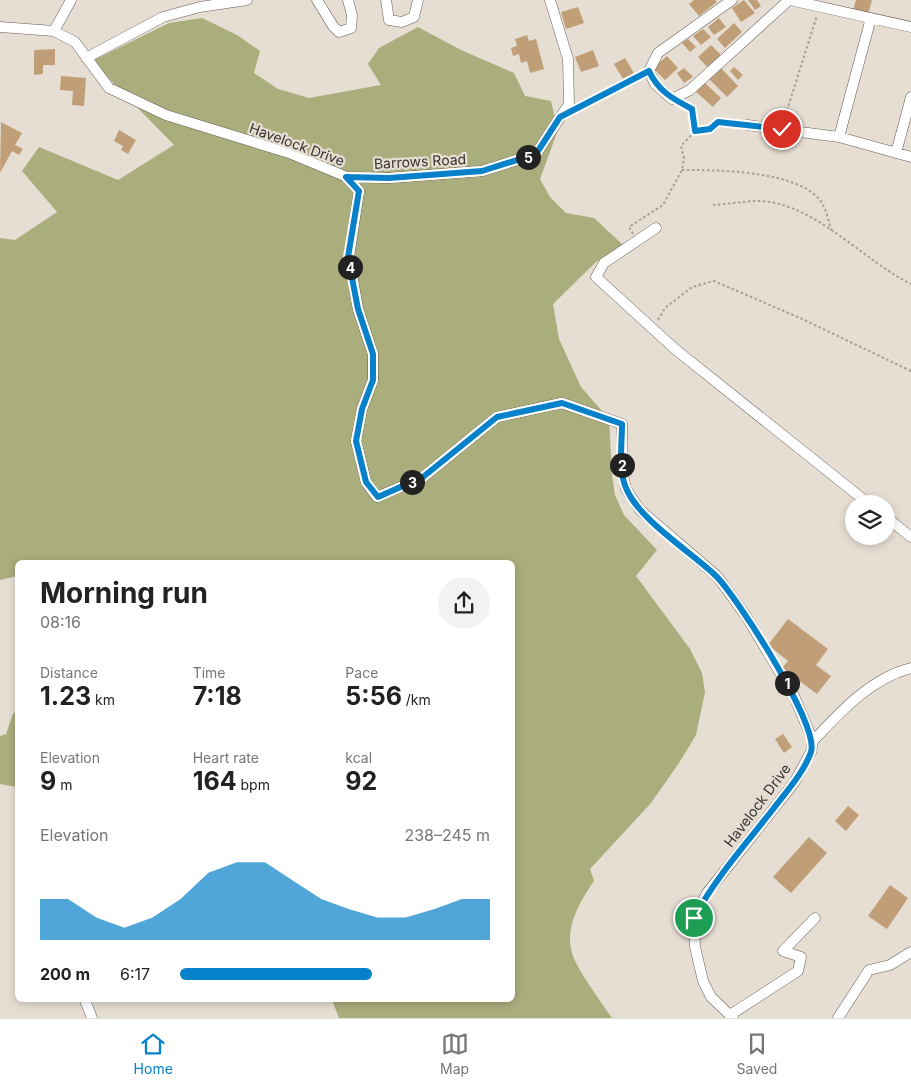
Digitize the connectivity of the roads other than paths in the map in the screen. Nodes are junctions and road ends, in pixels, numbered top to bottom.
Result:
1 (71, 0) edge
2 (247, 0) edge
3 (317, 0) edge
4 (348, 0) edge
5 (386, 0) edge
6 (418, 0) edge
7 (550, 0) edge
8 (732, 0) edge
9 (789, 0) edge
10 (870, 18) junction
11 (0, 27) edge
12 (911, 27) edge
13 (54, 31) junction
14 (86, 58) junction
15 (911, 97) edge
16 (747, 125) road end
17 (839, 137) junction
18 (896, 153) junction
19 (911, 158) edge
20 (346, 177) junction
21 (656, 228) dead end
22 (858, 495) edge
23 (895, 524) edge
24 (911, 537) edge
25 (911, 668) edge
26 (813, 741) junction
27 (815, 918) dead end
28 (911, 952) edge
29 (86, 1002) edge
30 (732, 1017) edge
31 (92, 1018) edge
32 (838, 1018) edge

1 - 13 street
2 - 14 street
3 - 4 street
5 - 6 street
7 - 20 street, Barrows Road
8 - 9 street
9 - 10 street
10 - 12 street
10 - 17 street
11 - 13 street, Havelock Drive
13 - 14 street, Havelock Drive
14 - 20 street, Havelock Drive
15 - 18 street
16 - 17 street
17 - 18 street
18 - 19 street
20 - 26 street, Havelock Drive
21 - 22 street
23 - 24 street
25 - 26 street
26 - 30 street, Havelock Drive
27 - 30 street
28 - 32 street
29 - 31 street

